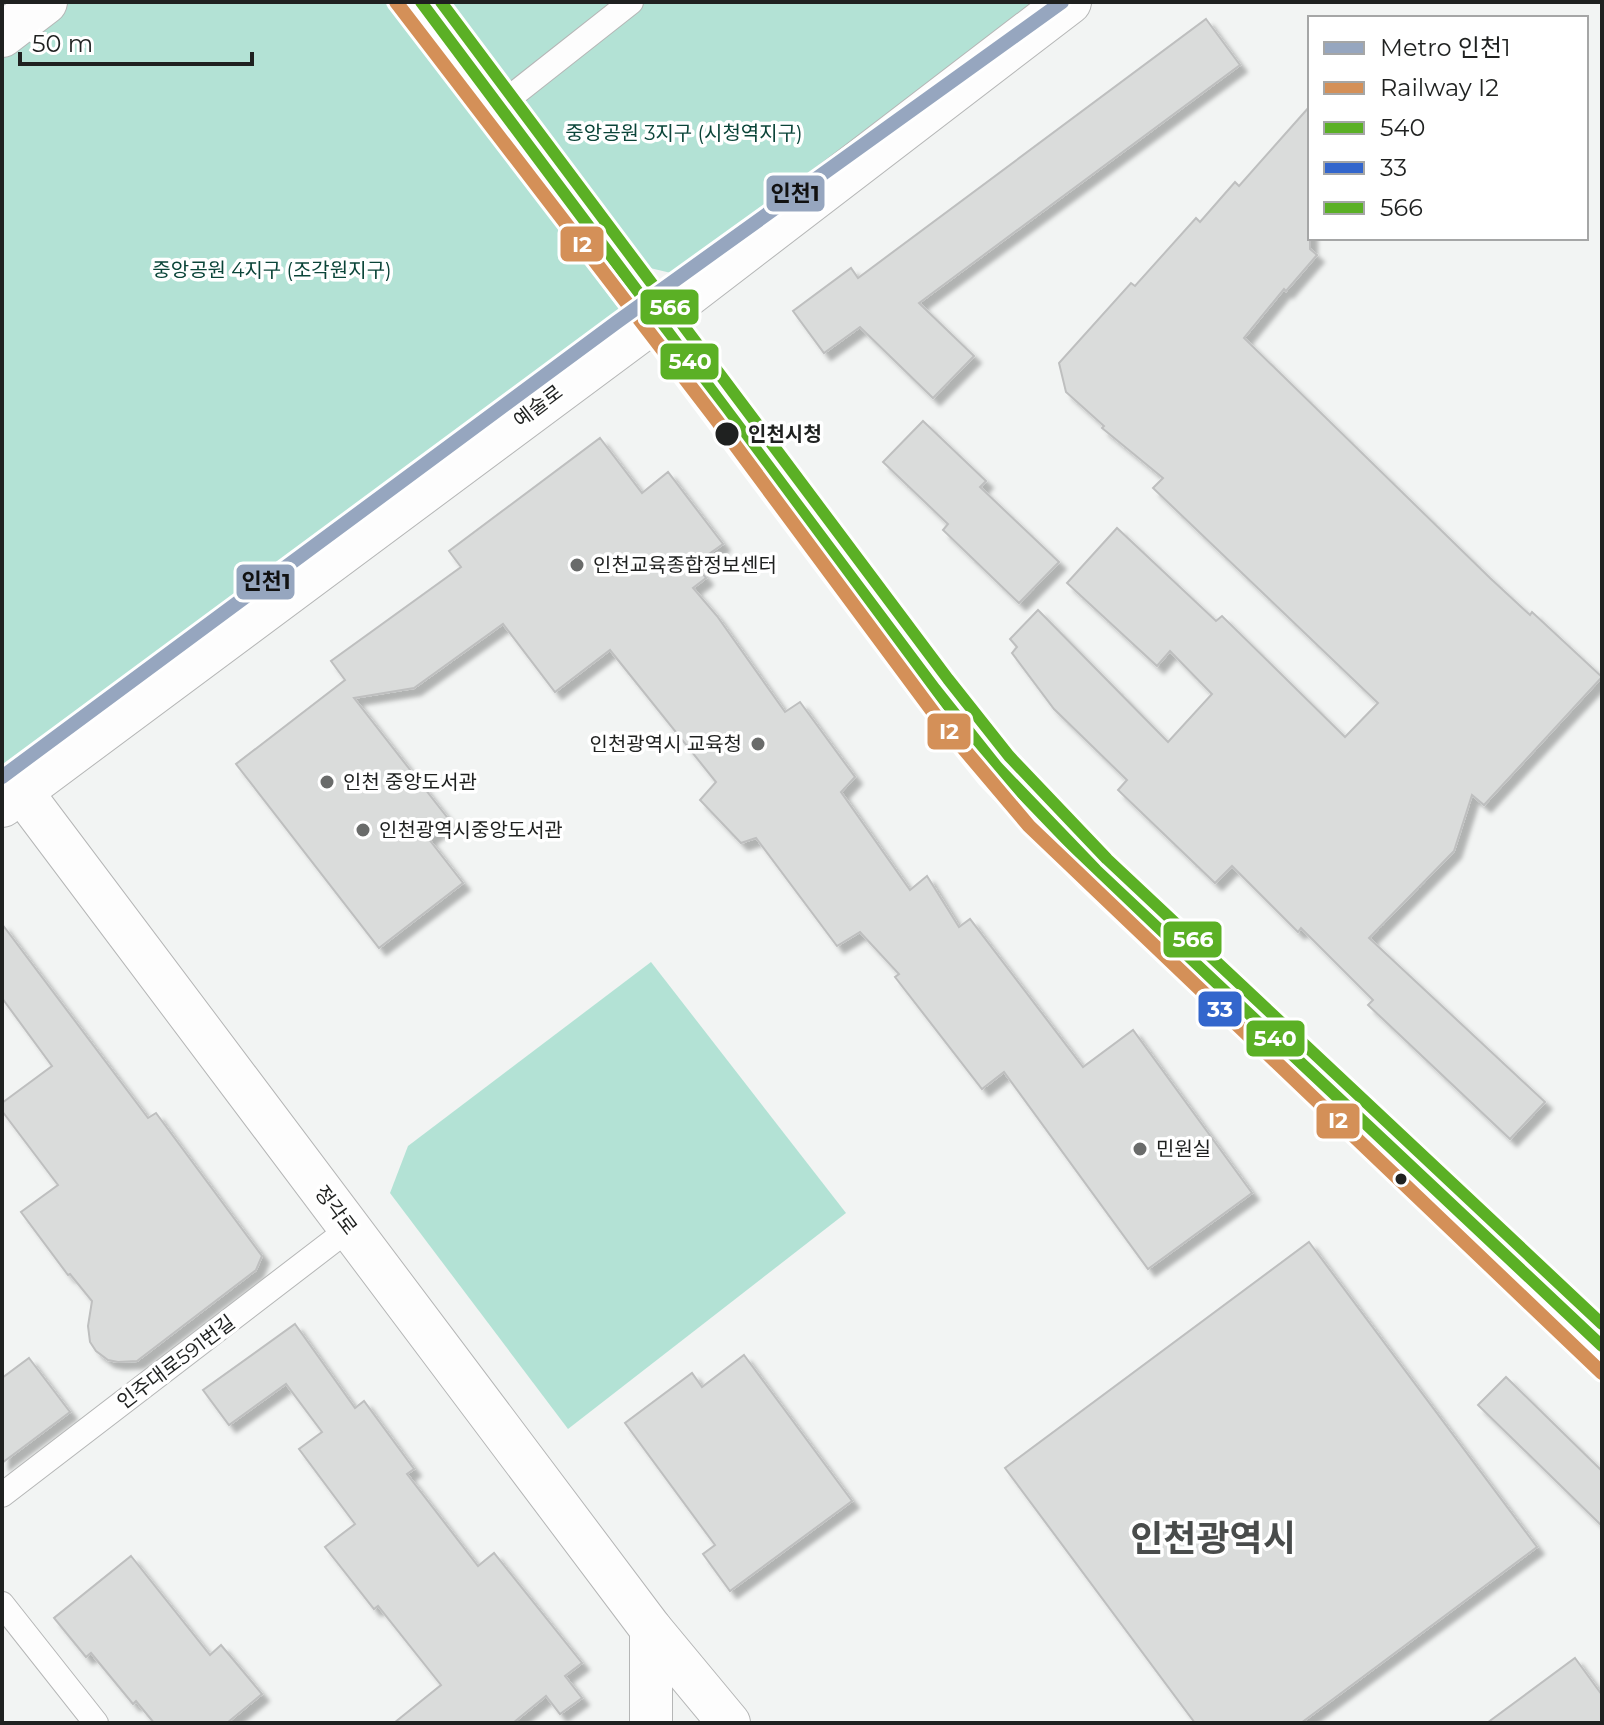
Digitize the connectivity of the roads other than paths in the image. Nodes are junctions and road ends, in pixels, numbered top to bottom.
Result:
1 (45, 2) edge
2 (631, 2) edge
3 (1069, 2) edge
4 (427, 4) edge
5 (2, 35) edge
6 (499, 106) junction
7 (658, 317) junction
8 (11, 798) edge
9 (350, 1228) junction
10 (1602, 1346) edge
11 (2, 1495) edge
12 (2, 1604) edge
13 (651, 1629) junction
14 (96, 1723) edge
15 (651, 1723) edge
16 (695, 1723) edge
17 (729, 1723) edge

1 - 5 main road
2 - 6 street
3 - 7 main road, 예술로
4 - 6 main road
6 - 7 main road
7 - 8 main road, 예술로
7 - 10 main road
8 - 9 street, 정각로
9 - 11 street, 인주대로591번길
9 - 13 street, 정각로
12 - 14 street
13 - 15 street
13 - 16 street, 정각로
13 - 17 street, 정각로

